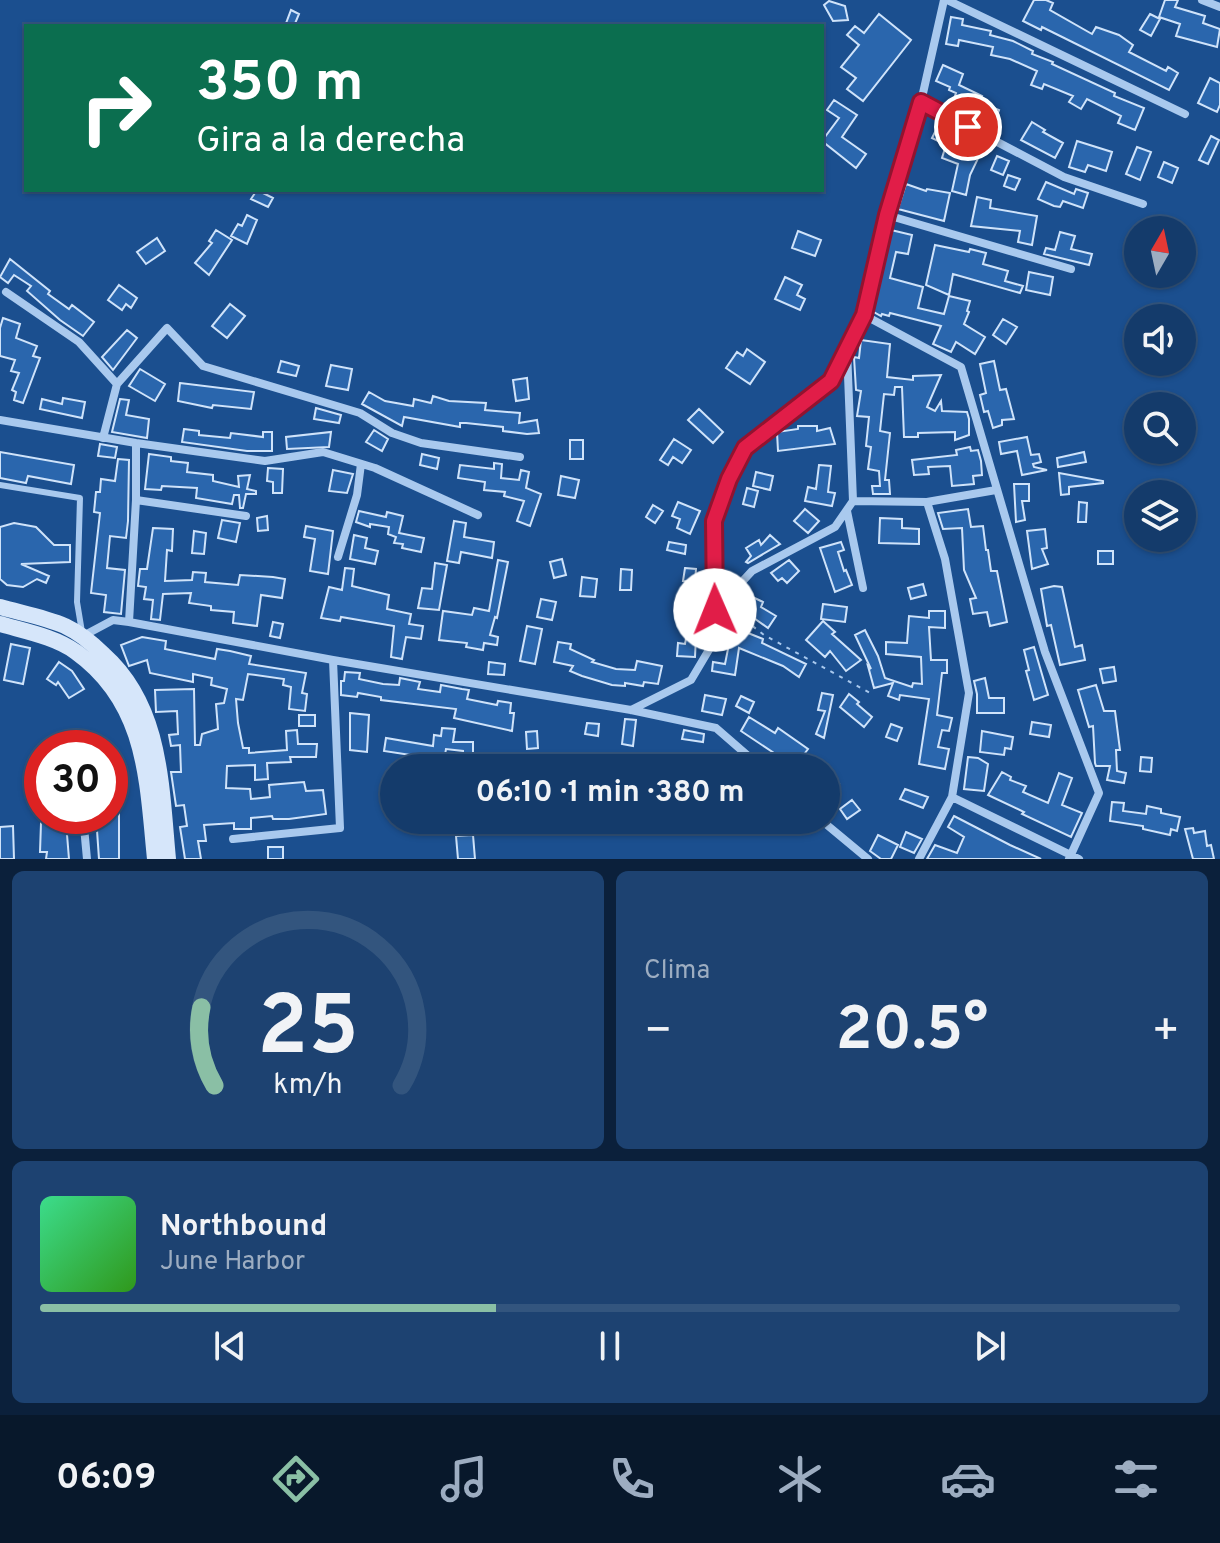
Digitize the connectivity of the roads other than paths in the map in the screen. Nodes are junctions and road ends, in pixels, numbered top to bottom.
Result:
1 (946, 0) edge
2 (1202, 0) edge
3 (1220, 7) edge
4 (921, 102) junction
5 (1185, 114) dead end
6 (1143, 204) dead end
7 (887, 215) junction
8 (1071, 269) dead end
9 (6, 292) dead end
10 (864, 315) junction
11 (847, 349) junction
12 (117, 384) junction
13 (0, 420) edge
14 (103, 438) junction
15 (136, 443) junction
16 (520, 457) dead end
17 (361, 464) junction
18 (0, 485) edge
19 (996, 490) junction
20 (136, 500) junction
21 (853, 501) junction
22 (927, 502) junction
23 (847, 511) junction
24 (478, 515) dead end
25 (246, 516) dead end
26 (338, 557) dead end
27 (863, 588) dead end
28 (0, 607) edge
29 (715, 610) junction
30 (129, 622) junction
31 (0, 624) edge
32 (78, 643) junction
33 (333, 660) junction
34 (631, 710) junction
35 (746, 754) edge
36 (952, 797) junction
37 (85, 834) edge
38 (838, 834) edge
39 (233, 839) dead end
40 (1073, 858) edge
41 (87, 859) edge
42 (155, 859) edge
43 (168, 859) edge
44 (868, 859) edge
45 (919, 859) edge

1 - 4 street
1 - 5 street
2 - 3 street
4 - 6 street
4 - 7 street
7 - 8 street
7 - 10 street
9 - 12 street
10 - 11 street
10 - 19 street
11 - 21 street
11 - 29 street
12 - 14 street
12 - 16 street
13 - 14 street
14 - 15 street
15 - 17 street
15 - 20 street
17 - 24 street
17 - 26 street
18 - 32 lane
19 - 22 street
19 - 40 street
20 - 25 street
20 - 30 street
21 - 22 street
21 - 23 street
22 - 36 street
23 - 27 street
23 - 29 street
28 - 32 main road
29 - 34 street
30 - 32 street
30 - 33 street
31 - 32 main road
32 - 42 main road
32 - 43 main road
33 - 34 street
33 - 39 street
34 - 35 street
36 - 40 street
36 - 45 street
37 - 41 street
38 - 44 street

